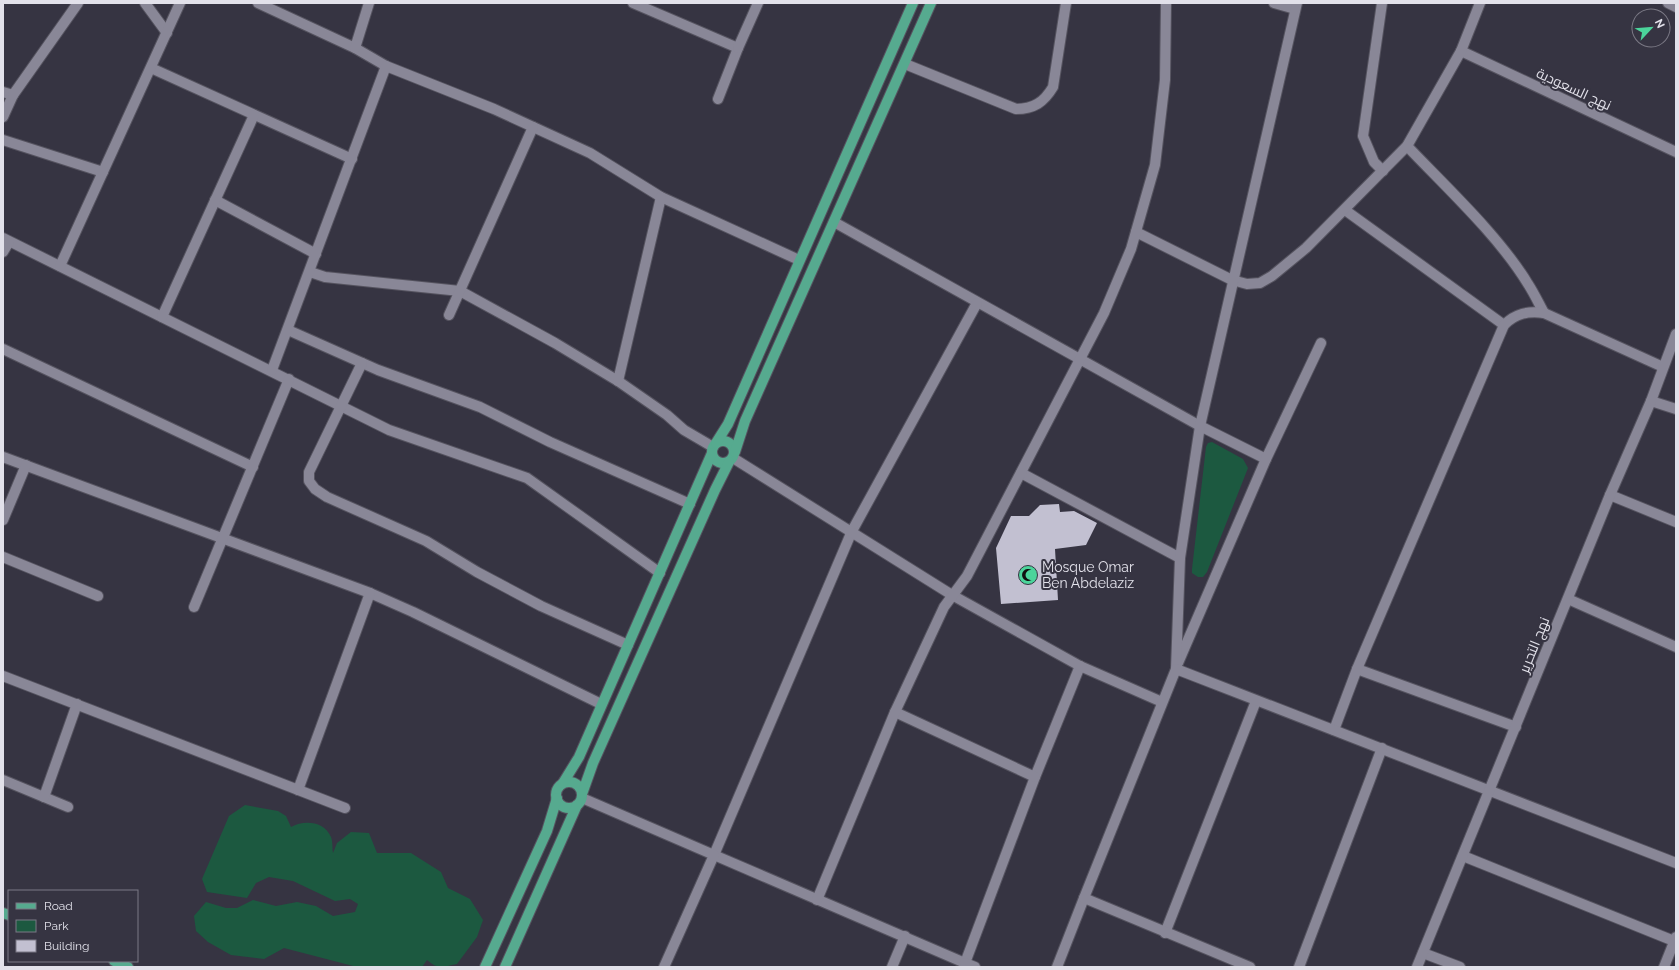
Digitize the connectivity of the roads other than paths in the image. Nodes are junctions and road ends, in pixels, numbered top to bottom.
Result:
1 (78, 3) edge
2 (145, 3) edge
3 (180, 3) edge
4 (258, 3) edge
5 (369, 3) edge
6 (633, 3) edge
7 (758, 3) edge
8 (913, 3) edge
9 (932, 3) edge
10 (1066, 3) edge
11 (1166, 3) edge
12 (1274, 3) edge
13 (1382, 3) edge
14 (1480, 3) edge
15 (1668, 3) edge
16 (1296, 6) edge
17 (1676, 7) edge
18 (167, 33) junction
19 (355, 48) junction
20 (738, 48) junction
21 (1461, 51) junction
22 (905, 64) junction
23 (386, 66) junction
24 (150, 68) junction
25 (8, 93) edge
26 (718, 99) dead end
27 (254, 115) junction
28 (3, 117) edge
29 (533, 127) junction
30 (3, 140) edge
31 (1407, 146) junction
32 (1676, 152) edge
33 (352, 159) junction
34 (103, 172) junction
35 (1383, 172) junction
36 (661, 197) junction
37 (215, 200) junction
38 (1344, 210) junction
39 (834, 222) junction
40 (1136, 232) junction
41 (6, 240) edge
42 (3, 252) edge
43 (316, 254) junction
44 (799, 260) junction
45 (60, 266) junction
46 (310, 272) junction
47 (1232, 280) junction
48 (460, 291) junction
49 (977, 303) junction
50 (1544, 313) junction
51 (449, 315) dead end
52 (162, 317) junction
53 (1504, 325) junction
54 (288, 330) junction
55 (1676, 334) edge
56 (1321, 343) dead end
57 (3, 349) edge
58 (1079, 358) junction
59 (362, 363) junction
60 (1663, 367) junction
61 (272, 370) junction
62 (289, 379) junction
63 (618, 381) junction
64 (1651, 401) junction
65 (341, 405) junction
66 (1676, 409) edge
67 (1200, 426) junction
68 (714, 448) junction
69 (3, 457) edge
70 (732, 457) junction
71 (1266, 459) junction
72 (26, 465) junction
73 (253, 467) junction
74 (1021, 473) junction
75 (1610, 495) junction
76 (690, 504) junction
77 (3, 520) edge
78 (1676, 522) edge
79 (852, 531) junction
80 (223, 539) junction
81 (3, 557) edge
82 (1180, 558) junction
83 (660, 572) junction
84 (370, 593) junction
85 (952, 595) junction
86 (98, 596) dead end
87 (1568, 599) junction
88 (194, 607) dead end
89 (628, 645) junction
90 (1676, 648) edge
91 (1080, 666) junction
92 (1176, 669) junction
93 (1357, 669) junction
94 (3, 676) edge
95 (1256, 701) junction
96 (1162, 702) junction
97 (77, 704) junction
98 (601, 704) junction
99 (895, 712) junction
100 (1516, 727) junction
101 (1334, 730) junction
102 (1382, 748) junction
103 (1035, 777) junction
104 (3, 780) edge
105 (563, 783) junction
106 (298, 790) junction
107 (1490, 790) junction
108 (44, 797) junction
109 (557, 798) junction
110 (580, 799) junction
111 (68, 807) dead end
112 (345, 808) dead end
113 (714, 855) junction
114 (1463, 856) junction
115 (1676, 863) edge
116 (1084, 898) junction
117 (817, 900) junction
118 (1165, 933) junction
119 (905, 936) junction
120 (1675, 939) edge
121 (1423, 953) junction
122 (116, 962) edge
123 (965, 963) junction
124 (128, 967) edge
125 (485, 967) edge
126 (504, 967) edge
127 (664, 967) edge
128 (892, 967) edge
129 (975, 967) edge
130 (1057, 967) edge
131 (1250, 967) edge
132 (1299, 967) edge
133 (1417, 967) edge
134 (1460, 967) edge
135 (1664, 967) edge

1 - 25 street
2 - 18 street
3 - 18 street
4 - 19 street
5 - 19 street
6 - 20 street
7 - 20 street
8 - 44 main road
9 - 22 main road
10 - 22 street
11 - 40 street
12 - 16 street
13 - 35 street
14 - 21 street
15 - 17 street
16 - 47 street
18 - 24 street
19 - 23 street
20 - 26 street
21 - 31 street
21 - 32 street, نهج السعودية
22 - 39 main road
23 - 29 street
23 - 33 street
24 - 27 street
24 - 34 street
25 - 28 street
27 - 33 street
27 - 37 street
29 - 36 street
29 - 48 street
30 - 34 street
31 - 35 street
31 - 50 street
33 - 43 street
34 - 45 street
35 - 38 street
36 - 44 street
36 - 63 street
37 - 43 street
37 - 52 street
38 - 47 street
38 - 53 street
39 - 49 street
39 - 70 main road
40 - 47 street
40 - 58 street
41 - 42 street
41 - 45 street
43 - 46 street
44 - 68 main road
45 - 52 street
46 - 48 street
46 - 54 street
47 - 67 street
48 - 51 street
48 - 63 street
49 - 58 street
49 - 79 street
50 - 53 street
50 - 60 street
52 - 61 street
53 - 93 street
54 - 59 street
54 - 61 street
55 - 60 street, نهج التحرير
56 - 71 street
57 - 73 street
58 - 67 street
58 - 74 street
59 - 65 street
59 - 76 street
60 - 64 street, نهج التحرير
61 - 62 street
62 - 65 street
62 - 73 street
63 - 68 street
64 - 66 street
64 - 75 street, نهج التحرير
65 - 83 street
65 - 89 street
67 - 71 street
67 - 82 street
68 - 70 main road
68 - 70 main road
68 - 76 main road
69 - 72 street
70 - 79 street
70 - 110 main road
71 - 92 street
72 - 77 street
72 - 80 street
73 - 80 street
74 - 82 street
74 - 85 street
75 - 78 street
75 - 87 street, نهج التحرير
76 - 83 main road
79 - 85 street
79 - 113 street
80 - 84 street
80 - 88 street
81 - 86 street
82 - 92 street
83 - 89 main road
84 - 98 street
84 - 106 street
85 - 91 street
85 - 99 street
87 - 90 street
87 - 100 street, نهج التحرير
89 - 98 main road
91 - 96 street
91 - 103 street
92 - 95 street
92 - 96 street
93 - 100 street
93 - 101 street
94 - 97 street
95 - 101 street
95 - 118 street
96 - 116 street
97 - 106 street
97 - 108 street
98 - 105 main road
99 - 103 street
99 - 117 street
100 - 107 street, نهج التحرير
101 - 102 street
102 - 107 street
102 - 132 street
103 - 123 street
104 - 108 street
105 - 109 main road
105 - 110 main road
106 - 112 street
107 - 114 street, نهج التحرير
107 - 115 street
108 - 111 street
109 - 110 main road
109 - 125 main road
110 - 113 street
110 - 126 main road
113 - 117 street
113 - 127 street
114 - 120 street
114 - 121 street, نهج التحرير
116 - 118 street
116 - 130 street
117 - 119 street
118 - 131 street
119 - 123 street
119 - 128 street
120 - 135 street
121 - 133 street, نهج التحرير
121 - 134 street
122 - 124 main road
123 - 129 street

